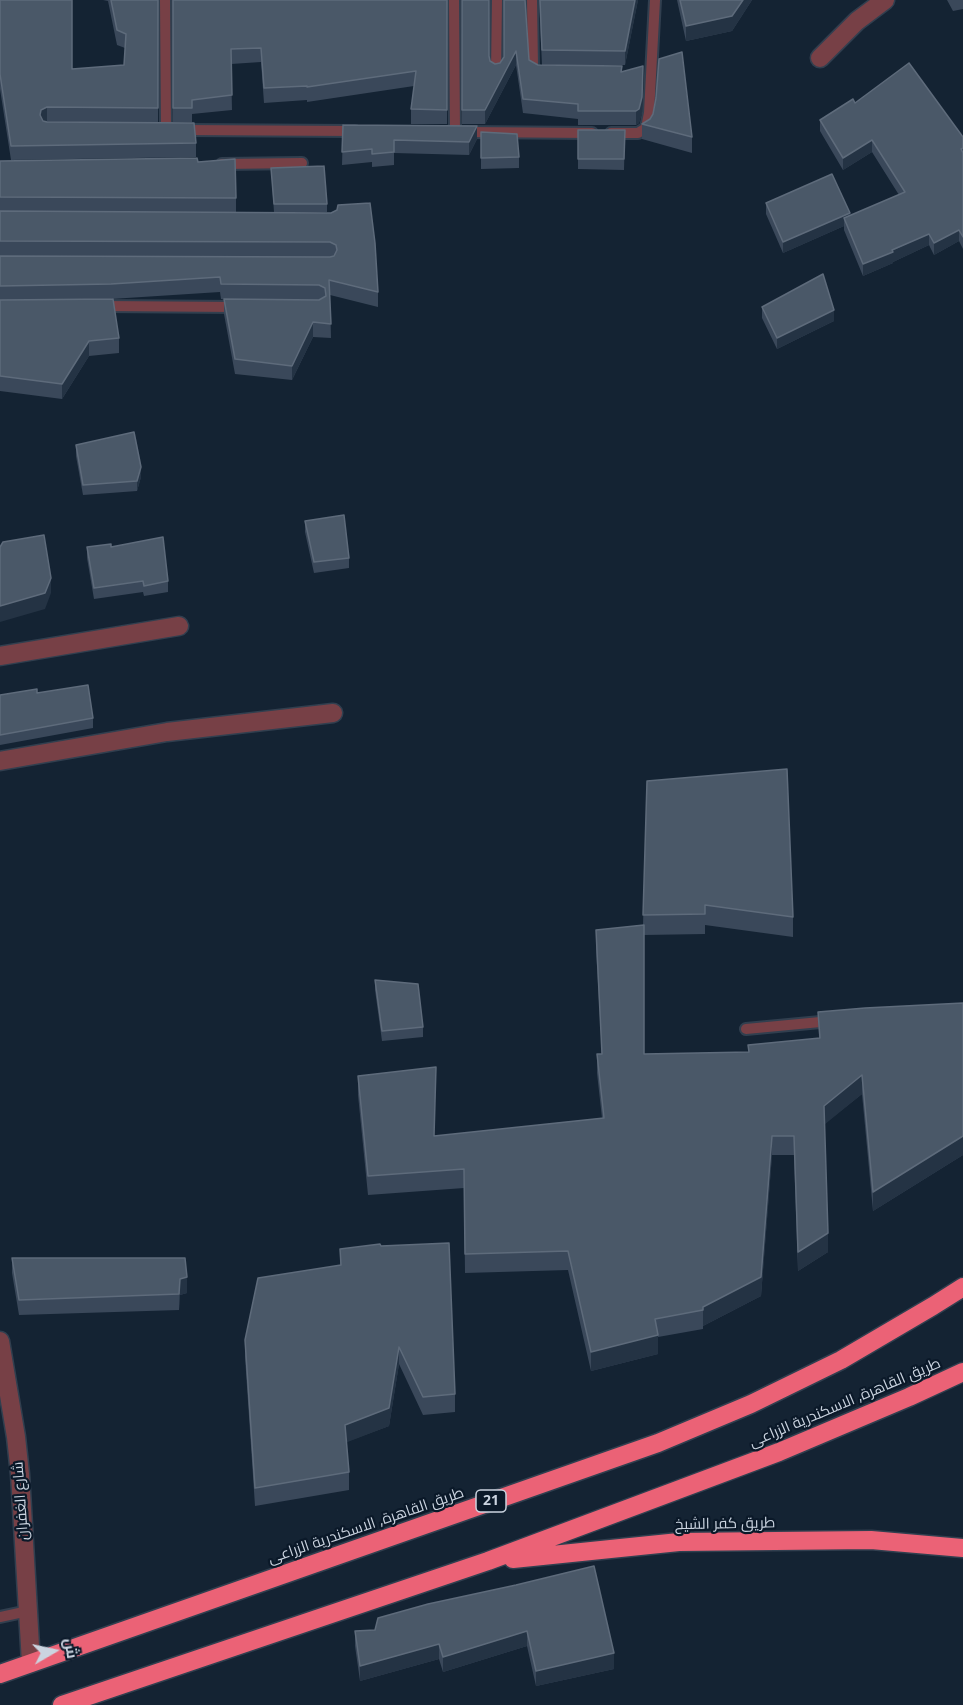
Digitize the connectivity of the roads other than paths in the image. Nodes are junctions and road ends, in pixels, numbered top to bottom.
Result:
1 (165, 0) edge
2 (454, 0) edge
3 (497, 0) edge
4 (532, 0) edge
5 (655, 0) edge
6 (885, 0) edge
7 (820, 58) dead end
8 (496, 70) edge
9 (554, 72) edge
10 (154, 129) edge
11 (166, 130) junction
12 (366, 131) edge
13 (302, 163) dead end
14 (209, 165) edge
15 (93, 306) edge
16 (247, 307) edge
17 (179, 626) dead end
18 (0, 656) edge
19 (333, 713) dead end
20 (0, 761) edge
21 (840, 1021) edge
22 (746, 1029) dead end
23 (963, 1287) edge
24 (0, 1341) edge
25 (963, 1372) edge
26 (963, 1548) edge
27 (488, 1561) junction
28 (28, 1611) junction
29 (0, 1617) edge
30 (31, 1663) junction
31 (0, 1674) edge
32 (62, 1705) edge

1 - 11 lane
2 - 5 lane
3 - 8 lane
4 - 9 lane
6 - 7 street
10 - 11 lane
11 - 12 lane
13 - 14 lane
15 - 16 lane
17 - 18 street
19 - 20 street
21 - 22 lane
23 - 30 highway, طريق القاهرة, الاسكندرية الزراعى / 21
24 - 28 street, شارع الغفران
25 - 27 highway, طريق القاهرة, الاسكندرية الزراعى
26 - 27 highway, طريق كفر الشيخ
27 - 32 highway, طريق القاهرة, الاسكندرية الزراعى
28 - 29 lane
28 - 30 street, شارع الغفران
30 - 31 highway, طريق القاهرة, الاسكندرية الزراعى / 21

